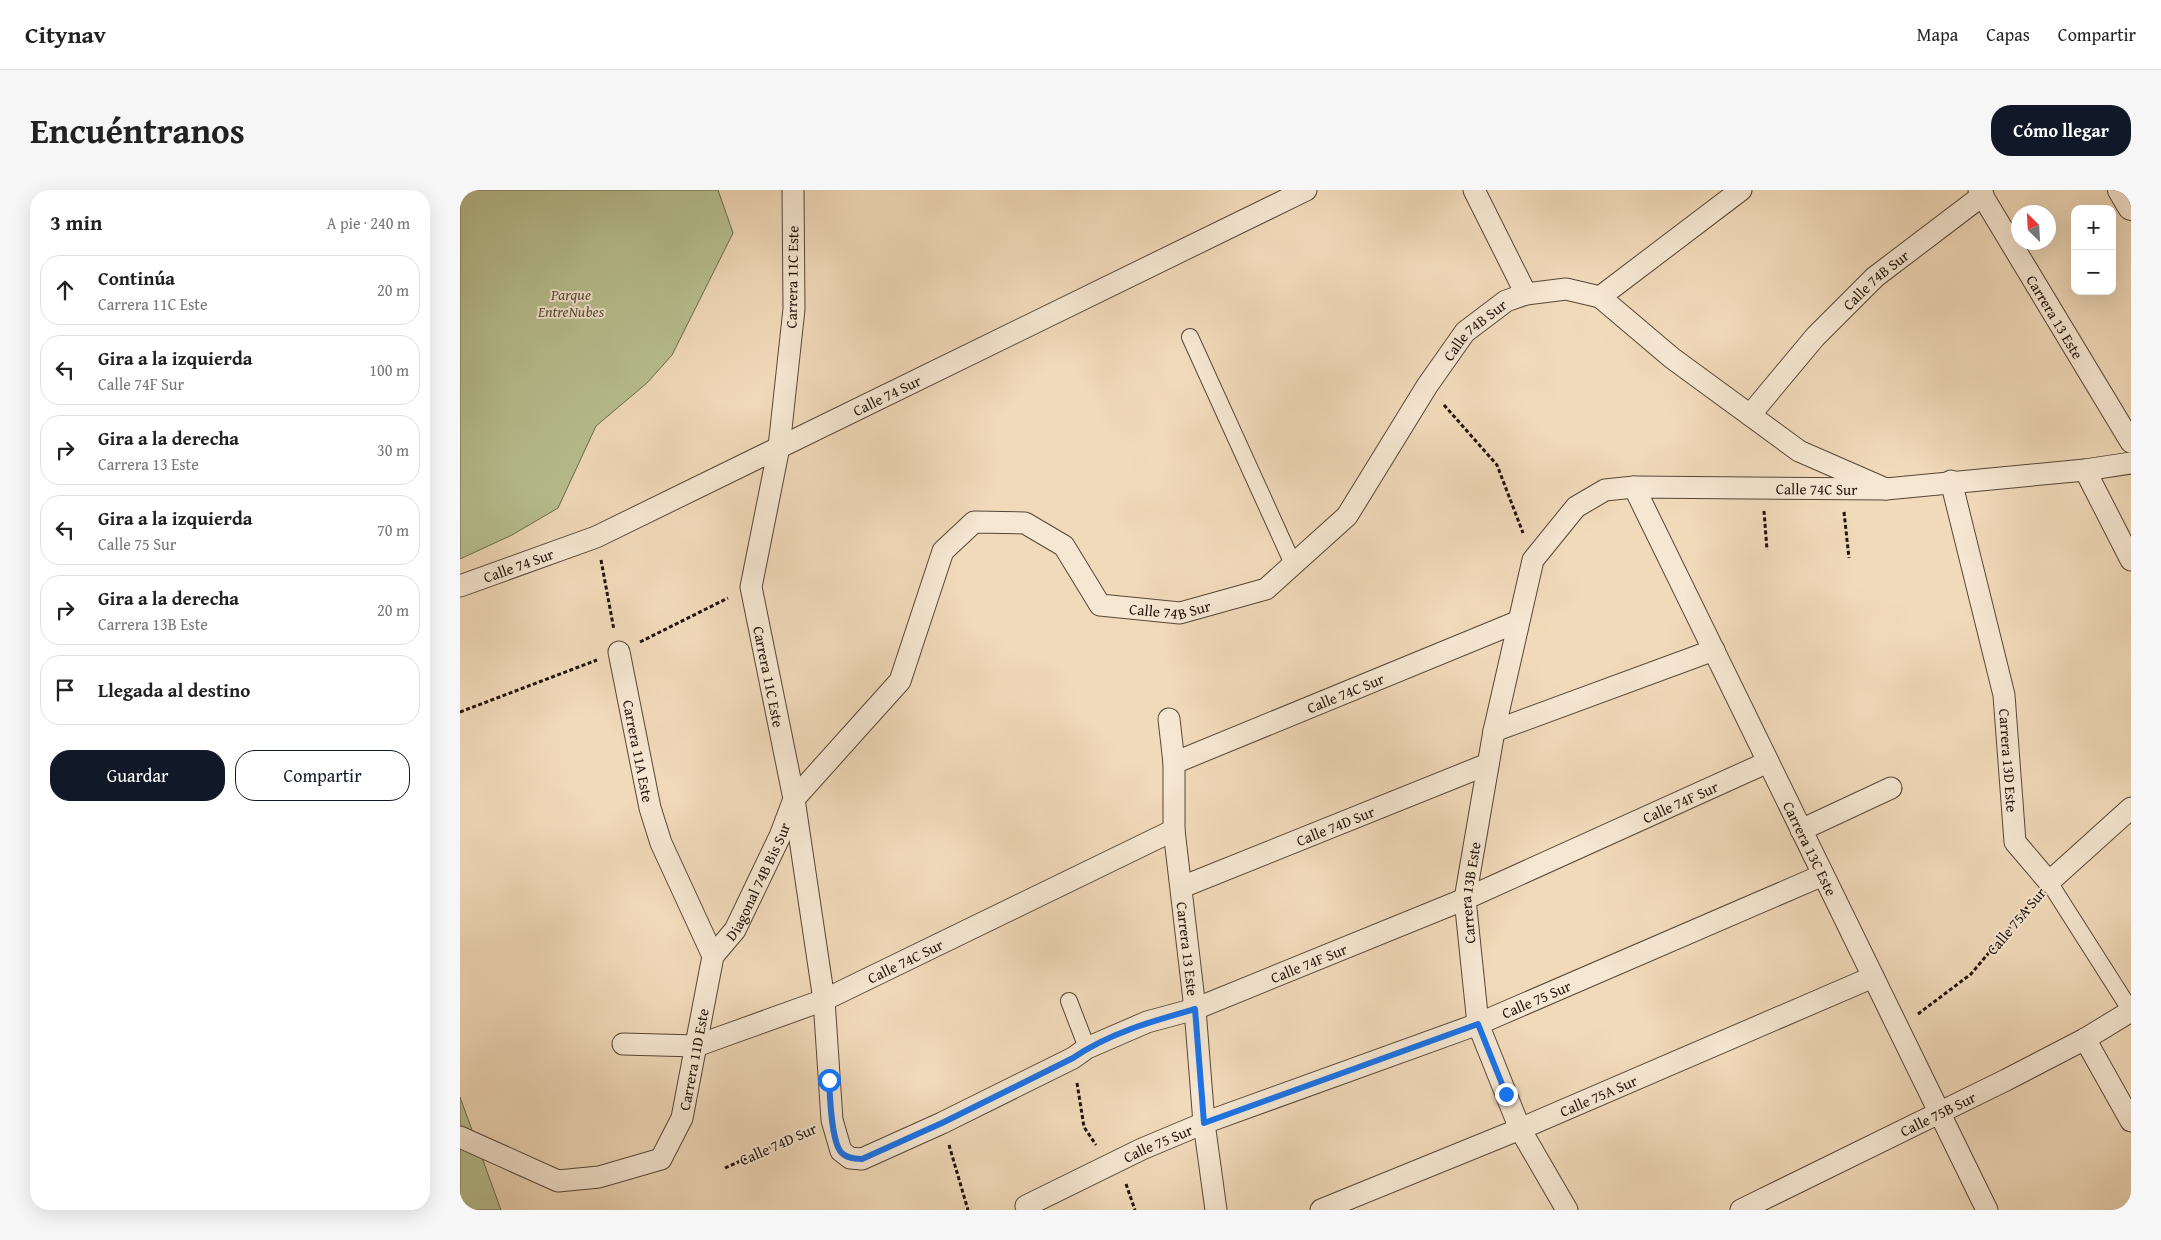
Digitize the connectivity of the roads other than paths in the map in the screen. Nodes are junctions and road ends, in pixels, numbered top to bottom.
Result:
1 (793, 190) edge
2 (1306, 190) edge
3 (1474, 190) edge
4 (1741, 190) edge
5 (2121, 190) edge
6 (1985, 192) edge
7 (2131, 207) edge
8 (1526, 294) junction
9 (1600, 297) junction
10 (1190, 337) dead end
11 (1750, 415) junction
12 (2131, 442) edge
13 (779, 447) junction
14 (2131, 463) edge
15 (2085, 470) junction
16 (1951, 482) junction
17 (1634, 487) junction
18 (1886, 489) junction
19 (1533, 560) joint
20 (2131, 560) edge
21 (1293, 564) junction
22 (460, 586) edge
23 (1517, 622) junction
24 (1714, 650) junction
25 (619, 652) road end
26 (1169, 719) dead end
27 (1494, 731) junction
28 (1768, 762) junction
29 (1174, 764) junction
30 (1488, 764) junction
31 (1891, 788) dead end
32 (794, 799) junction
33 (2131, 808) edge
34 (1174, 830) junction
35 (1801, 830) junction
36 (1823, 875) junction
37 (2049, 882) junction
38 (1182, 887) junction
39 (1464, 899) junction
40 (713, 956) junction
41 (1873, 978) junction
42 (824, 1000) junction
43 (1069, 1001) dead end
44 (1195, 1009) junction
45 (2131, 1011) edge
46 (1478, 1024) junction
47 (2085, 1039) junction
48 (623, 1044) dead end
49 (696, 1046) junction
50 (1080, 1053) junction
51 (1939, 1112) junction
52 (2131, 1121) edge
53 (1204, 1123) junction
54 (1520, 1129) junction
55 (460, 1137) edge
56 (850, 1158) joint
57 (1026, 1206) dead end
58 (1979, 1206) edge
59 (1216, 1210) edge
60 (1321, 1210) edge
61 (1567, 1210) edge
62 (1741, 1210) edge

1 - 13 street, Carrera 11C Este
2 - 13 street, Calle 74 Sur
3 - 8 street
4 - 9 street
5 - 7 street
6 - 11 street, Calle 74B Sur
6 - 12 street, Carrera 13 Este
8 - 9 street, Calle 74B Sur
8 - 21 street, Calle 74B Sur
9 - 11 street, Calle 74B Sur
10 - 21 street
11 - 18 street
13 - 22 street, Calle 74 Sur
13 - 32 street, Carrera 11C Este
14 - 15 street, Calle 74C Sur
15 - 16 street, Calle 74C Sur
15 - 20 street
16 - 18 street, Calle 74C Sur
16 - 37 street, Carrera 13D Este
17 - 18 street, Calle 74C Sur
17 - 19 street, Calle 74C Sur
17 - 24 street, Carrera 13C Este
19 - 23 street, Carrera 13B Este
21 - 32 street, Calle 74B Sur
23 - 27 street, Carrera 13B Este
23 - 29 street, Calle 74C Sur
24 - 27 street
24 - 28 street, Carrera 13C Este
25 - 40 street, Carrera 11A Este
26 - 29 street, Carrera 13 Este
27 - 30 street, Carrera 13B Este
28 - 35 street, Carrera 13C Este
28 - 39 street, Calle 74F Sur
29 - 34 street, Carrera 13 Este
30 - 38 street, Calle 74D Sur
30 - 39 street, Carrera 13B Este
31 - 35 street
32 - 40 street, Diagonal 74B Bis Sur
32 - 42 street, Carrera 11C Este
33 - 37 street, Calle 75A Sur
34 - 38 street, Carrera 13 Este
34 - 42 street, Calle 74C Sur
35 - 36 street, Carrera 13C Este
36 - 41 street, Carrera 13C Este
36 - 46 street, Calle 75 Sur
37 - 45 street, Carrera 13D Este
38 - 44 street, Carrera 13 Este
39 - 44 street, Calle 74F Sur
39 - 46 street, Carrera 13B Este
40 - 49 street, Carrera 11D Este
41 - 51 street, Carrera 13C Este
41 - 54 street, Calle 75A Sur
42 - 49 street, Calle 74C Sur
42 - 56 street, Carrera 11C Este
43 - 50 street
44 - 50 street, Calle 74F Sur
44 - 53 street, Carrera 13 Este
45 - 47 street, Calle 75B Sur
46 - 53 street, Calle 75 Sur
46 - 54 street, Carrera 13B Este
47 - 51 street, Calle 75B Sur
47 - 52 street
48 - 49 street, Calle 74C Sur
49 - 55 street, Carrera 11D Este
50 - 56 street, Calle 74F Sur
51 - 58 street, Carrera 13C Este
51 - 62 street, Calle 75B Sur
53 - 57 street, Calle 75 Sur
53 - 59 street, Carrera 13 Este
54 - 60 street, Calle 75A Sur
54 - 61 street, Carrera 13B Este

